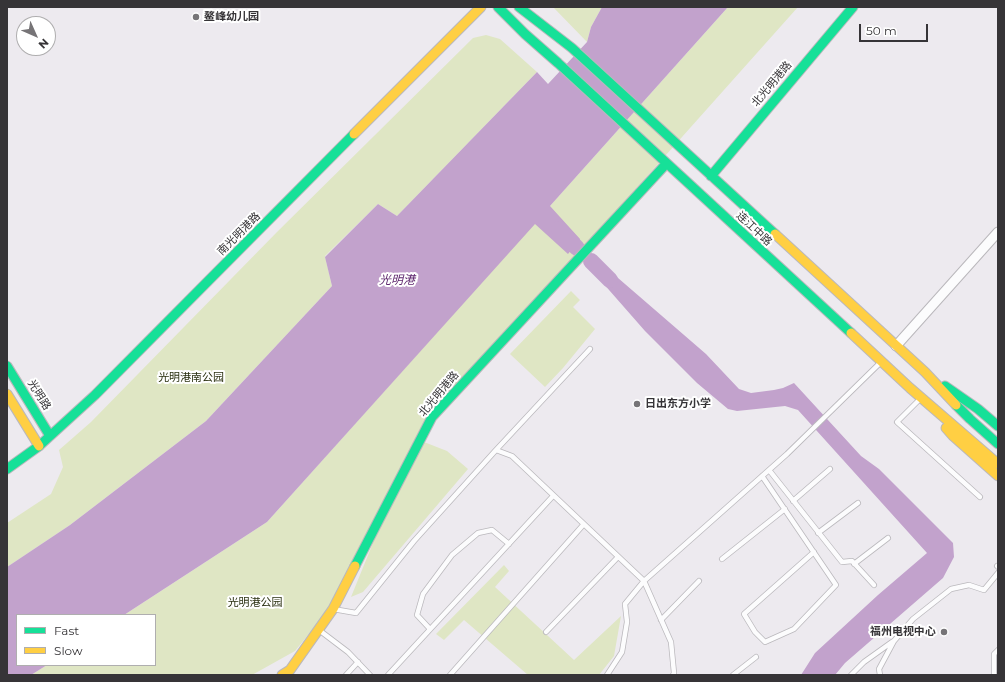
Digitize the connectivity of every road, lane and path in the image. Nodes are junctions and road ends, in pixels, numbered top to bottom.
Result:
1 (481, 7) edge
2 (487, 7) edge
3 (498, 7) edge
4 (519, 7) edge
5 (529, 7) edge
6 (852, 7) edge
7 (538, 21) junction
8 (525, 34) junction
9 (666, 164) junction
10 (710, 176) junction
11 (998, 232) edge
12 (896, 346) junction
13 (590, 349) dead end
14 (881, 362) junction
15 (7, 366) edge
16 (925, 372) junction
17 (910, 388) junction
18 (7, 394) edge
19 (920, 399) junction
20 (998, 426) edge
21 (50, 436) junction
22 (998, 444) edge
23 (38, 446) junction
24 (496, 450) junction
25 (998, 464) edge
26 (7, 469) edge
27 (830, 469) dead end
28 (768, 470) junction
29 (762, 476) junction
30 (998, 476) edge
31 (553, 496) junction
32 (980, 497) dead end
33 (793, 502) junction
34 (858, 503) dead end
35 (785, 509) junction
36 (584, 524) junction
37 (818, 532) junction
38 (888, 538) dead end
39 (509, 544) junction
40 (814, 552) junction
41 (618, 556) junction
42 (722, 560) dead end
43 (854, 564) junction
44 (998, 574) edge
45 (644, 581) junction
46 (699, 581) dead end
47 (874, 585) dead end
48 (333, 609) junction
49 (661, 620) junction
50 (430, 629) junction
51 (319, 630) junction
52 (546, 632) dead end
53 (894, 641) junction
54 (998, 650) edge
55 (756, 657) dead end
56 (358, 662) junction
57 (282, 675) edge
58 (346, 675) edge
59 (370, 675) edge
60 (388, 675) edge
61 (450, 675) edge
62 (607, 675) edge
63 (673, 675) edge
64 (733, 675) edge
65 (851, 675) edge
66 (880, 675) edge
67 (994, 675) edge

1 - 21 main road, 南光明港路
2 - 8 main road
3 - 8 main road, 连江中路
4 - 7 main road, 连江中路
5 - 7 main road
6 - 10 main road, 北光明港路
7 - 10 main road, 连江中路
8 - 9 main road, 连江中路
9 - 14 main road, 连江中路
9 - 48 main road, 北光明港路
10 - 12 main road, 连江中路
11 - 12 street
12 - 16 main road, 连江中路
13 - 24 lane
14 - 17 main road, 连江中路
14 - 28 lane
15 - 21 main road, 光明路
16 - 20 main road
16 - 22 main road, 连江中路
17 - 19 main road
17 - 25 main road, 连江中路
18 - 23 main road
19 - 30 main road
19 - 32 lane
21 - 23 main road, 南光明港路
23 - 26 main road, 南光明港路
24 - 31 lane
24 - 48 lane
27 - 33 lane
28 - 29 lane
28 - 33 lane
29 - 35 lane
29 - 45 lane
31 - 36 lane
31 - 39 lane
33 - 37 lane
34 - 37 lane
35 - 40 lane
35 - 42 lane
36 - 41 lane
36 - 61 lane
37 - 43 lane
38 - 43 lane
39 - 50 lane
39 - 50 lane
40 - 40 lane
41 - 45 lane
41 - 52 lane
43 - 47 lane
44 - 53 lane
45 - 49 lane
45 - 62 lane
46 - 49 lane
48 - 51 main road, 北光明港路
49 - 63 lane
50 - 60 lane
51 - 56 lane
51 - 57 main road, 北光明港路
53 - 65 lane
53 - 66 lane
54 - 67 lane
55 - 64 lane
56 - 58 lane
56 - 59 lane

